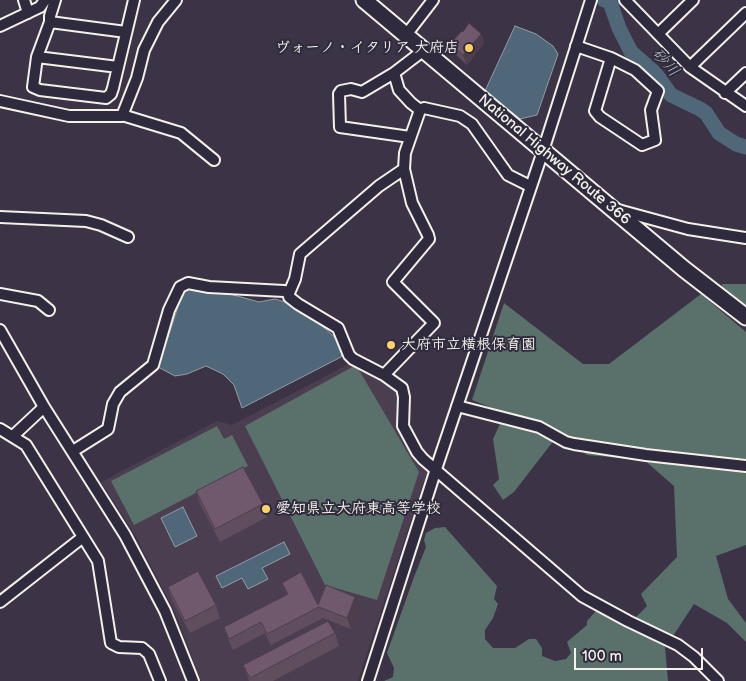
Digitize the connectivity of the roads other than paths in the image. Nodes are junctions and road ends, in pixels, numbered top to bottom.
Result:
1 (24, 0) edge
2 (45, 0) edge
3 (55, 0) edge
4 (134, 0) edge
5 (176, 0) edge
6 (364, 0) edge
7 (434, 0) edge
8 (624, 0) edge
9 (693, 0) edge
10 (590, 2) edge
11 (28, 13) junction
12 (746, 13) edge
13 (50, 22) junction
14 (0, 26) edge
15 (126, 32) junction
16 (658, 34) junction
17 (406, 35) junction
18 (576, 46) junction
19 (424, 50) junction
20 (37, 57) junction
21 (611, 58) junction
22 (690, 67) junction
23 (118, 68) junction
24 (394, 73) junction
25 (746, 73) edge
26 (725, 93) junction
27 (0, 101) edge
28 (746, 106) edge
29 (420, 110) junction
30 (122, 115) junction
31 (410, 137) junction
32 (543, 151) junction
33 (214, 160) dead end
34 (404, 169) junction
35 (530, 186) junction
36 (614, 209) junction
37 (0, 217) edge
38 (128, 237) dead end
39 (746, 238) edge
40 (288, 293) junction
41 (0, 294) edge
42 (49, 310) dead end
43 (746, 317) edge
44 (0, 330) edge
45 (384, 376) junction
46 (457, 406) junction
47 (44, 407) junction
48 (0, 429) edge
49 (13, 436) junction
50 (73, 451) junction
51 (746, 466) edge
52 (436, 469) junction
53 (83, 537) junction
54 (0, 602) edge
55 (160, 681) edge
56 (193, 681) edge
57 (368, 681) edge
58 (718, 681) edge

1 - 11 street
2 - 11 street
3 - 13 street
4 - 15 street
5 - 30 street
6 - 17 highway, National Highway Route 366
7 - 17 street
8 - 16 street
9 - 16 street
10 - 18 street
11 - 14 street
12 - 22 street
13 - 15 street
13 - 20 street
15 - 23 street
16 - 22 street
17 - 19 highway, National Highway Route 366
18 - 21 street
18 - 32 street
19 - 24 street
19 - 32 highway, National Highway Route 366
20 - 23 street
20 - 23 street
21 - 21 street
22 - 26 street
24 - 29 street
24 - 31 street
25 - 26 street
26 - 28 street
27 - 30 street
29 - 31 street
29 - 35 street
30 - 33 street
31 - 34 street
32 - 35 street
32 - 36 highway, National Highway Route 366
34 - 40 street
34 - 45 street
35 - 46 street
36 - 39 street
36 - 43 highway, National Highway Route 366
37 - 38 street
40 - 45 street
40 - 50 street
41 - 42 street
44 - 47 street
45 - 52 street
46 - 51 street
46 - 52 street
47 - 49 street
47 - 50 street
48 - 49 street
49 - 53 street
50 - 56 street
52 - 57 street
52 - 58 street
53 - 54 street
53 - 55 street

